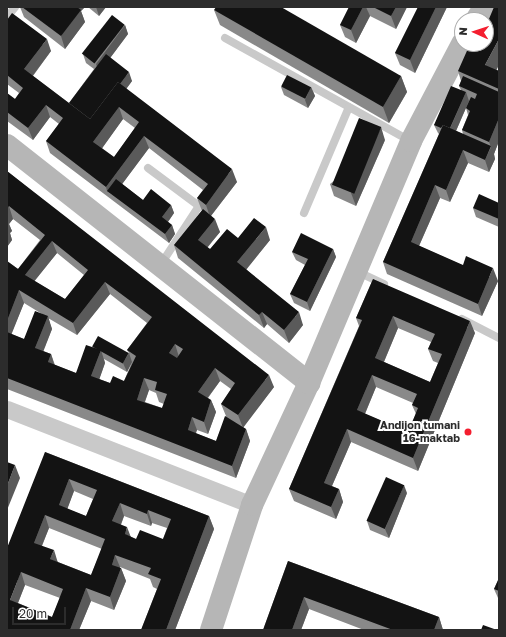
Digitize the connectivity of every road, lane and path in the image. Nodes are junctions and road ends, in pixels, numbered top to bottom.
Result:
1 (15, 7) edge
2 (7, 17) edge
3 (226, 38) dead end
4 (458, 52) edge
5 (349, 107) junction
6 (411, 141) junction
7 (7, 145) edge
8 (148, 168) dead end
9 (304, 213) dead end
10 (161, 264) junction
11 (356, 271) junction
12 (391, 287) edge
13 (455, 316) edge
14 (499, 338) edge
15 (309, 383) junction
16 (7, 409) edge
17 (252, 505) junction
18 (211, 630) edge

1 - 2 lane
3 - 5 lane
4 - 6 street
5 - 6 lane
5 - 9 lane
6 - 11 street
7 - 10 street
8 - 10 lane
10 - 15 street
11 - 12 lane
11 - 15 street
13 - 14 lane
15 - 17 street
16 - 17 street
17 - 18 street

